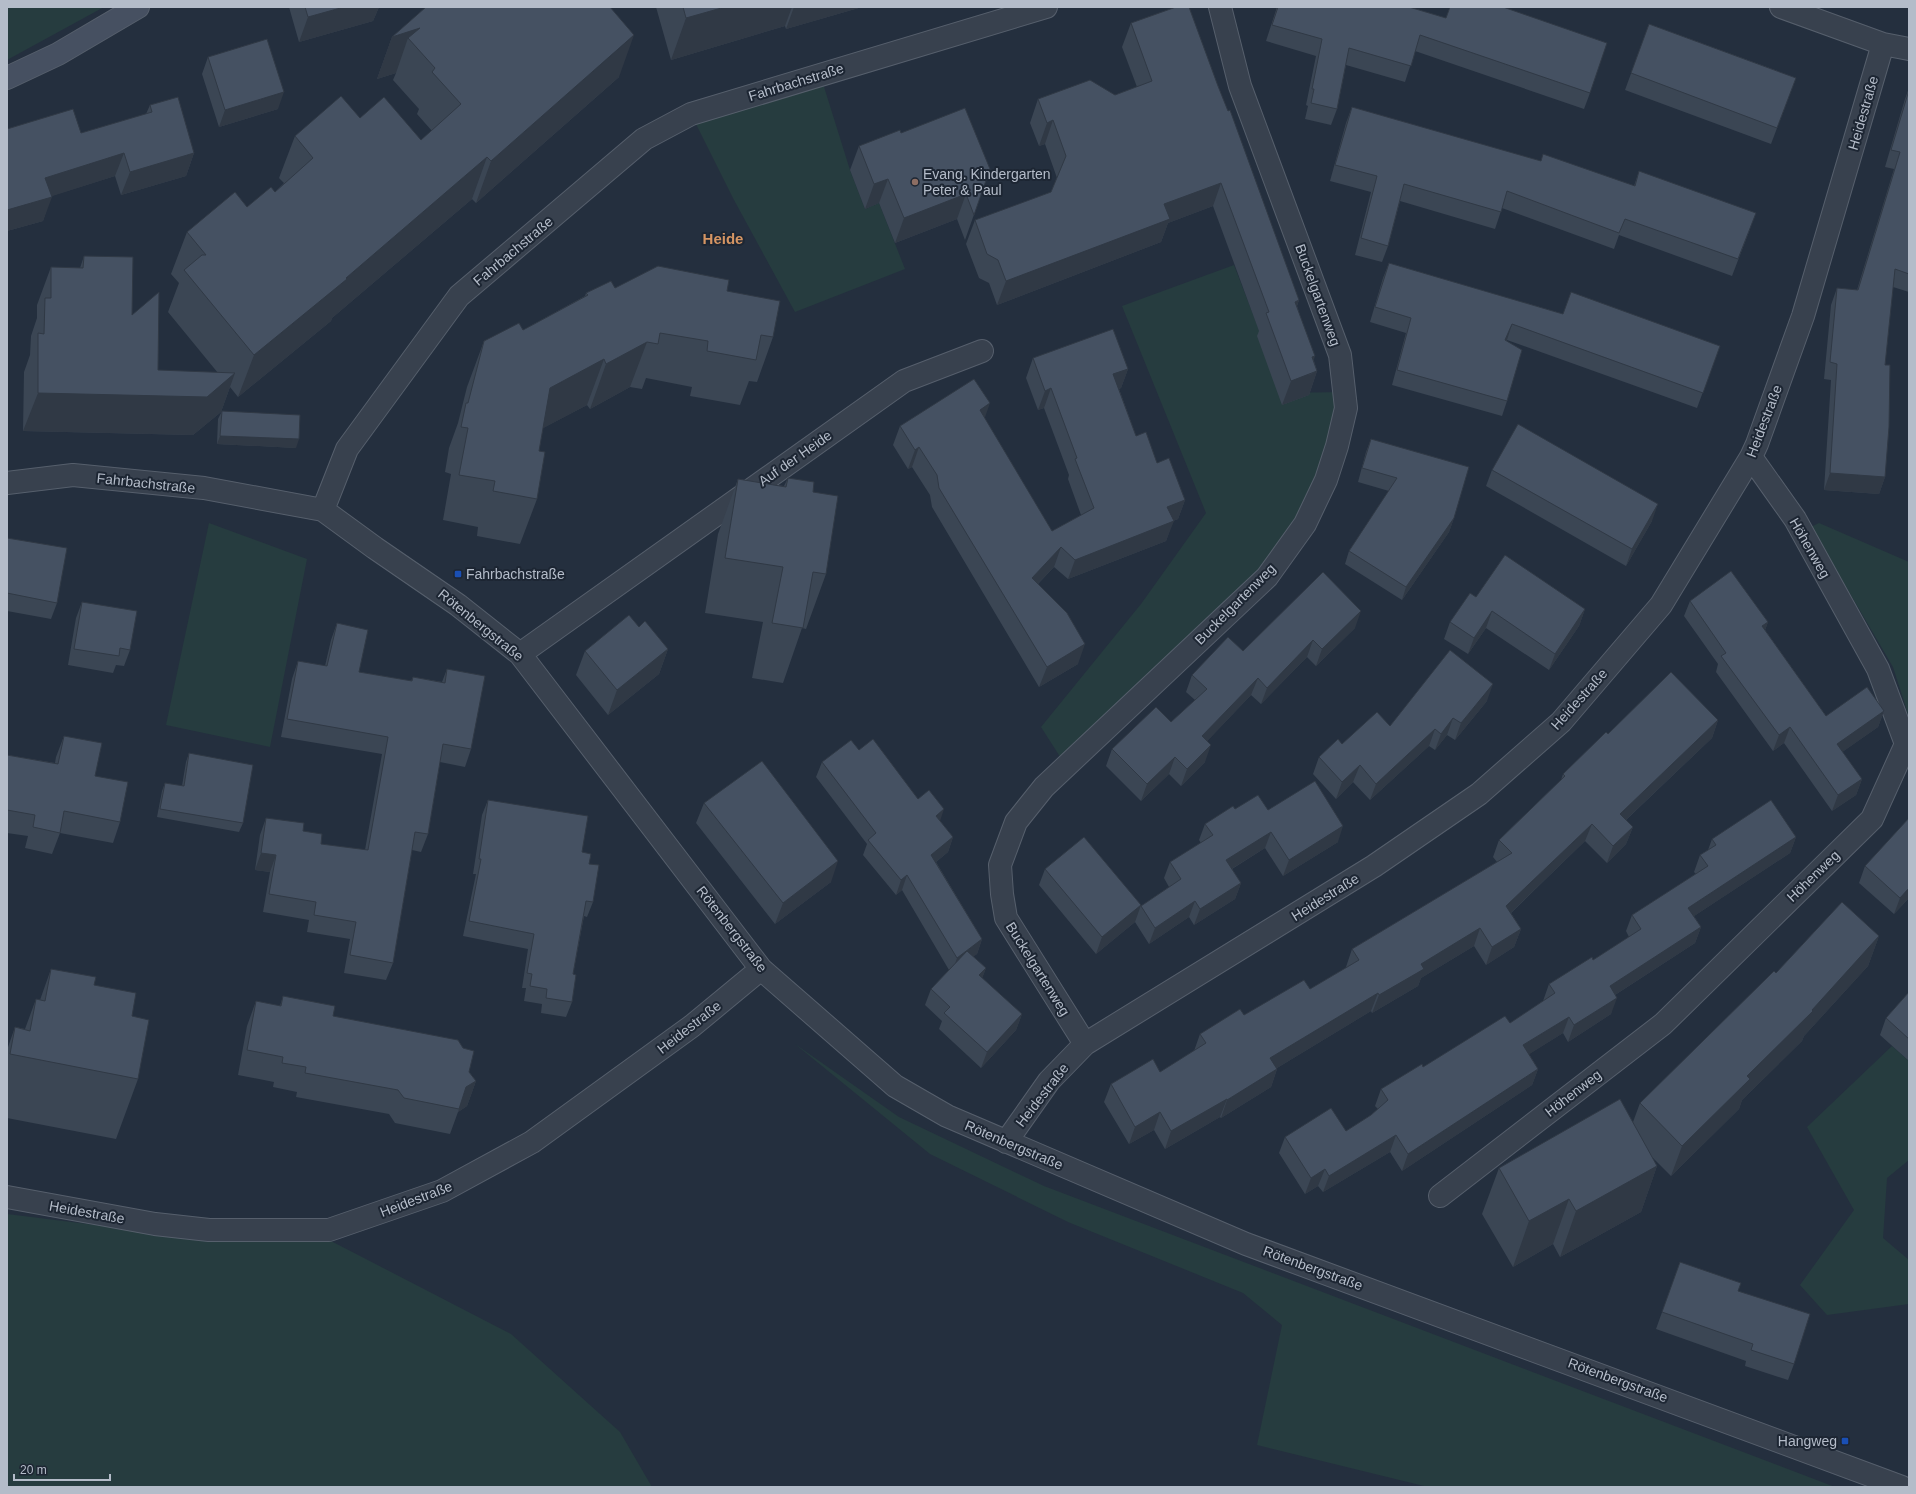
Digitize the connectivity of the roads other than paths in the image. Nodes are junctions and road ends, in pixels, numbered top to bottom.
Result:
1 (138, 7) edge
2 (1046, 7) edge
3 (1220, 7) edge
4 (1781, 7) edge
5 (1883, 44) junction
6 (1909, 49) edge
7 (7, 78) edge
8 (982, 351) dead end
9 (1751, 457) junction
10 (7, 483) edge
11 (323, 510) junction
12 (520, 654) junction
13 (761, 969) junction
14 (1084, 1044) junction
15 (1006, 1142) junction
16 (1440, 1196) dead end
17 (7, 1198) edge
18 (1902, 1487) edge

1 - 7 street
2 - 11 street, Fahrbachstraße
3 - 14 street, Buckelgartenweg
4 - 5 street
5 - 6 street
5 - 9 street, Heidestraße
8 - 12 street, Auf der Heide
9 - 14 street, Heidestraße
9 - 16 street, Höhenweg
10 - 11 street, Fahrbachstraße
11 - 12 street, Rötenbergstraße
12 - 13 street, Rötenbergstraße
13 - 15 street, Rötenbergstraße
13 - 17 street, Heidestraße
14 - 15 street, Heidestraße
15 - 18 street, Rötenbergstraße

